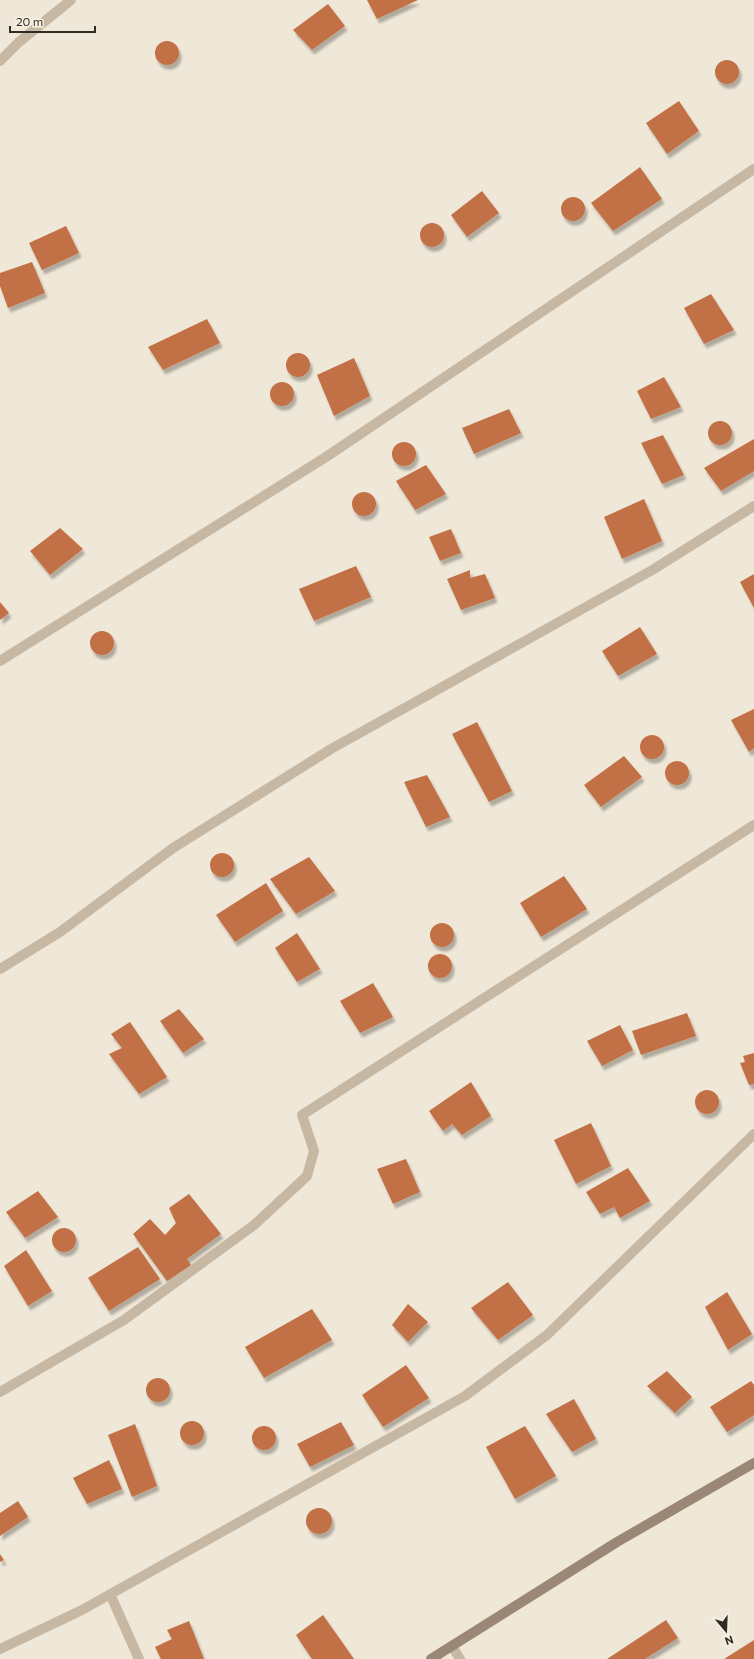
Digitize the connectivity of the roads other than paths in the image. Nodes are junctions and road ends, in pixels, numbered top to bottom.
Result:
1 (71, 0) edge
2 (0, 61) edge
3 (754, 169) edge
4 (754, 506) edge
5 (0, 662) edge
6 (754, 825) edge
7 (0, 969) edge
8 (754, 1134) edge
9 (0, 1392) edge
10 (754, 1463) edge
11 (110, 1594) junction
12 (452, 1646) junction
13 (0, 1649) edge
14 (139, 1659) edge
15 (431, 1659) edge
16 (460, 1659) edge

1 - 2 street
3 - 5 street
4 - 7 street
6 - 9 street
8 - 11 street
10 - 12 street
11 - 13 street
11 - 14 street
12 - 15 street
12 - 16 street

